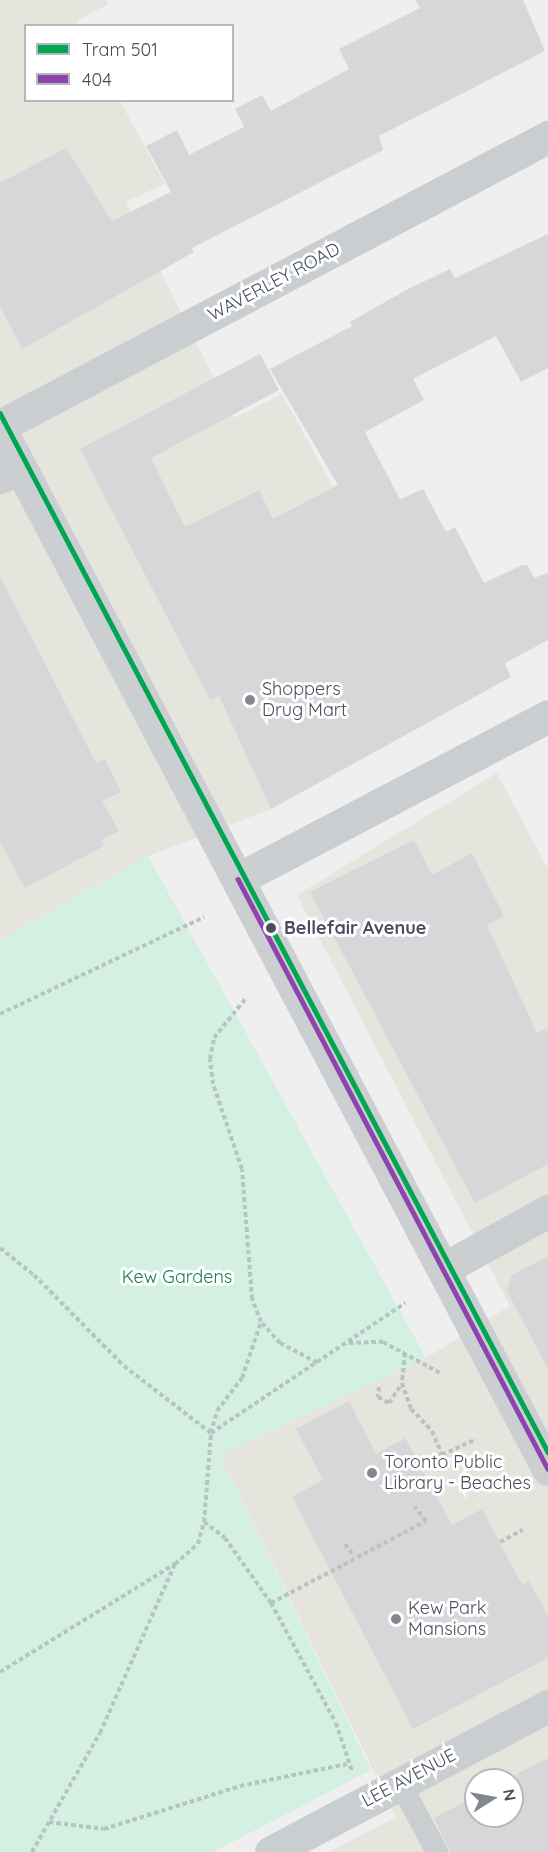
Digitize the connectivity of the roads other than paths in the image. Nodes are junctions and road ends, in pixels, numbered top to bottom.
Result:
1 (548, 137) edge
2 (0, 427) edge
3 (10, 472) edge
4 (548, 716) edge
5 (238, 879) junction
6 (548, 1211) edge
7 (442, 1269) junction
8 (548, 1469) edge
9 (548, 1706) edge
10 (400, 1783) junction
11 (271, 1852) edge
12 (437, 1852) edge

1 - 2 street, WAVERLEY ROAD
2 - 3 main road
3 - 5 main road
4 - 5 street
5 - 7 main road
6 - 7 street
7 - 8 main road
9 - 10 street, LEE AVENUE
10 - 11 street, LEE AVENUE
10 - 12 lane

